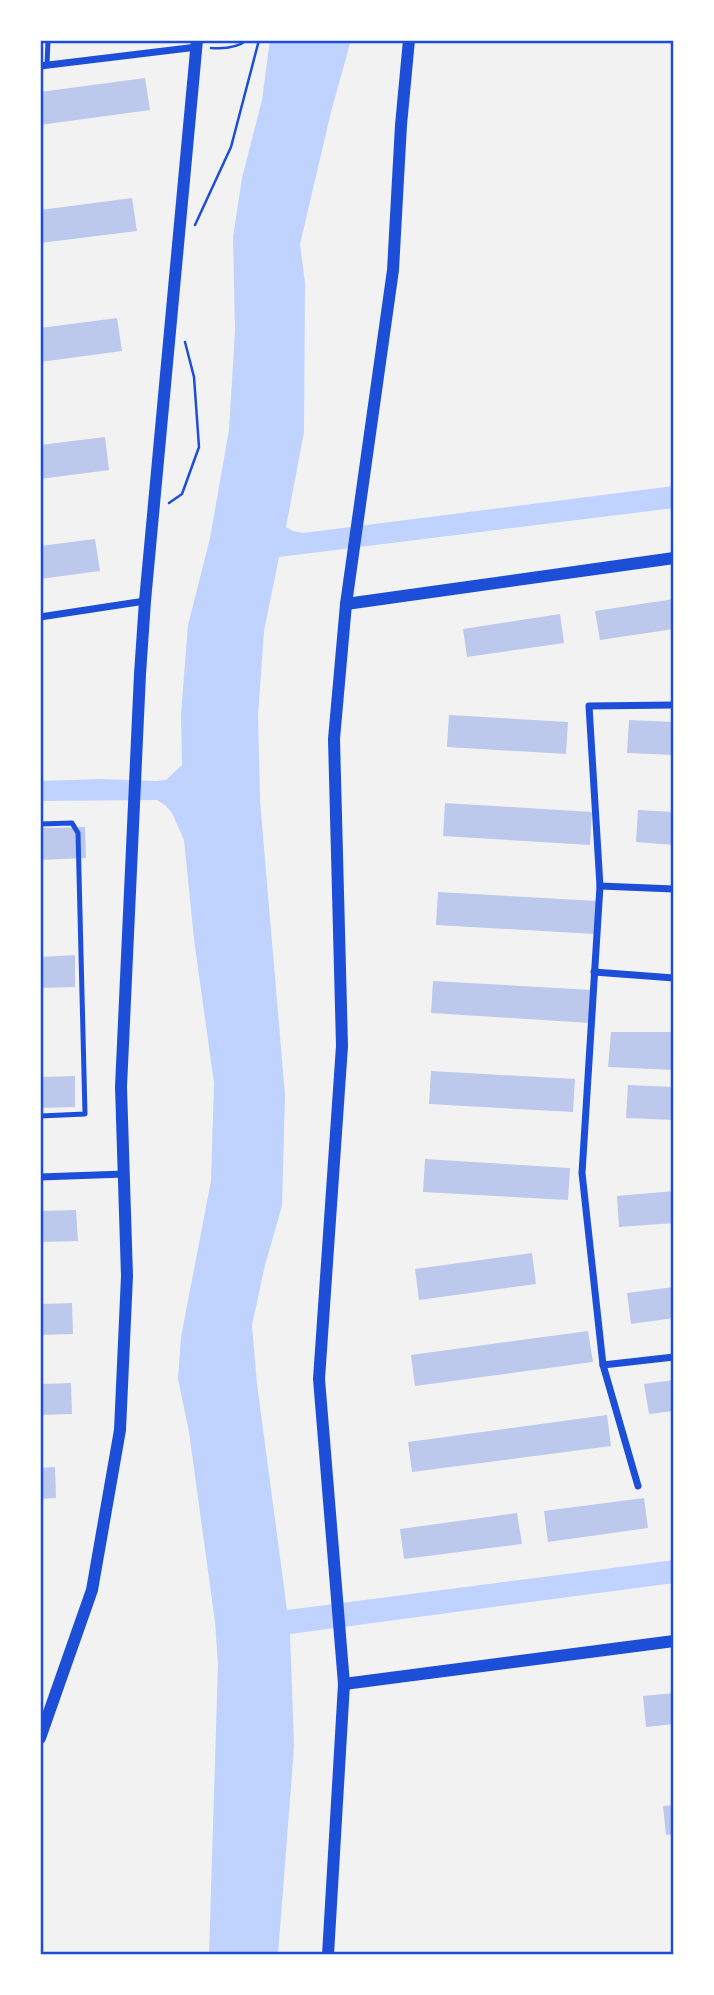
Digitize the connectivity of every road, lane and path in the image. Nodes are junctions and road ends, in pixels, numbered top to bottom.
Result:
1 (48, 40) edge
2 (247, 40) edge
3 (259, 40) edge
4 (409, 40) edge
5 (197, 43) edge
6 (44, 65) edge
7 (193, 231) dead end
8 (182, 334) dead end
9 (153, 515) junction
10 (674, 558) edge
11 (145, 601) junction
12 (346, 604) junction
13 (40, 617) edge
14 (674, 705) edge
15 (40, 824) edge
16 (600, 886) junction
17 (674, 889) edge
18 (594, 972) junction
19 (674, 978) edge
20 (40, 1116) edge
21 (125, 1174) junction
22 (40, 1177) edge
23 (674, 1357) edge
24 (603, 1365) junction
25 (638, 1486) dead end
26 (674, 1641) edge
27 (344, 1685) junction
28 (40, 1738) edge
29 (328, 1955) edge

1 - 6 lane
2 - 5 path
3 - 7 path
4 - 12 street
5 - 6 street
5 - 9 street
8 - 9 path
9 - 11 street
10 - 12 street
11 - 13 street
11 - 21 street
12 - 27 street
14 - 16 street
15 - 20 lane
16 - 17 street
16 - 18 street
18 - 19 street
18 - 24 street
21 - 22 street
21 - 28 street
23 - 24 street
24 - 25 street
26 - 27 street
27 - 29 street

